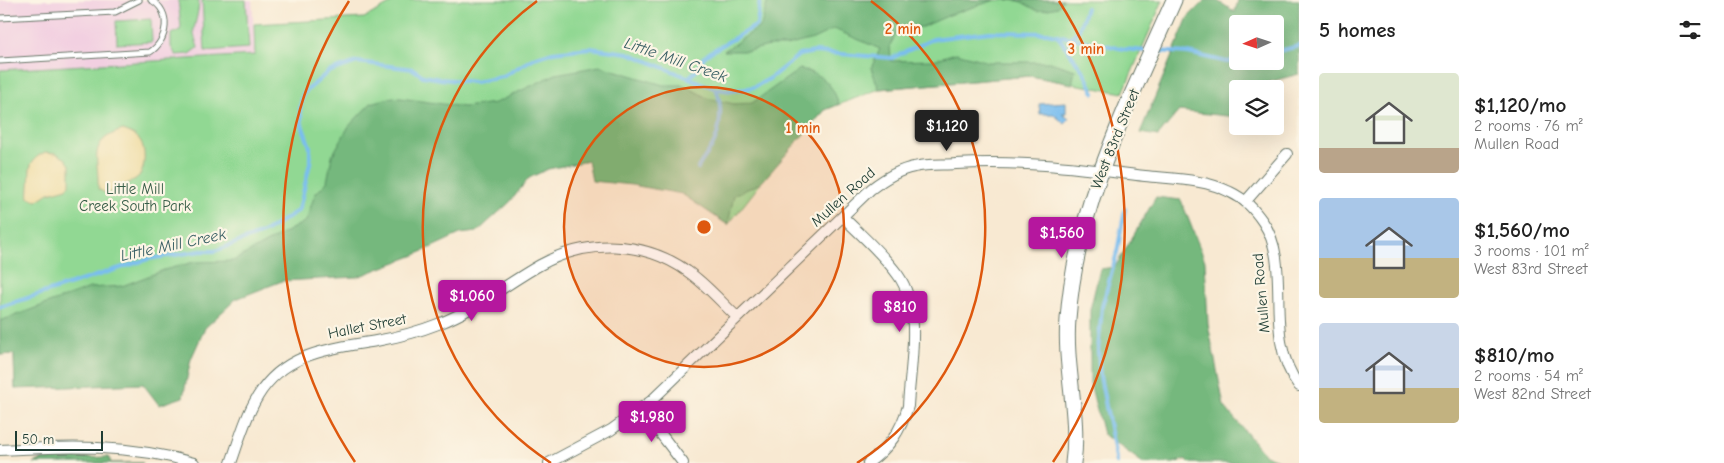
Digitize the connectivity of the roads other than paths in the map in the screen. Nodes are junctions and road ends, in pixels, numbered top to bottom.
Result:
1 (139, 0) edge
2 (151, 0) edge
3 (1171, 6) edge
4 (0, 18) edge
5 (0, 61) edge
6 (1286, 154) dead end
7 (1101, 170) junction
8 (1246, 201) junction
9 (843, 217) junction
10 (737, 317) junction
11 (1299, 386) edge
12 (641, 408) junction
13 (0, 450) edge
14 (194, 463) edge
15 (231, 463) edge
16 (548, 463) edge
17 (683, 463) edge
18 (868, 463) edge
19 (1073, 463) edge

1 - 4 lane
2 - 5 lane
3 - 7 street, West 83rd Street
6 - 8 street
7 - 8 street, Mullen Road
7 - 9 street, Mullen Road
7 - 19 street, West 83rd Street
8 - 11 street, Mullen Road
9 - 10 street, Mullen Road
9 - 18 street
10 - 12 street, Mullen Road
10 - 15 street, Hallet Street
12 - 16 street, Mullen Road
12 - 17 street
13 - 14 street

